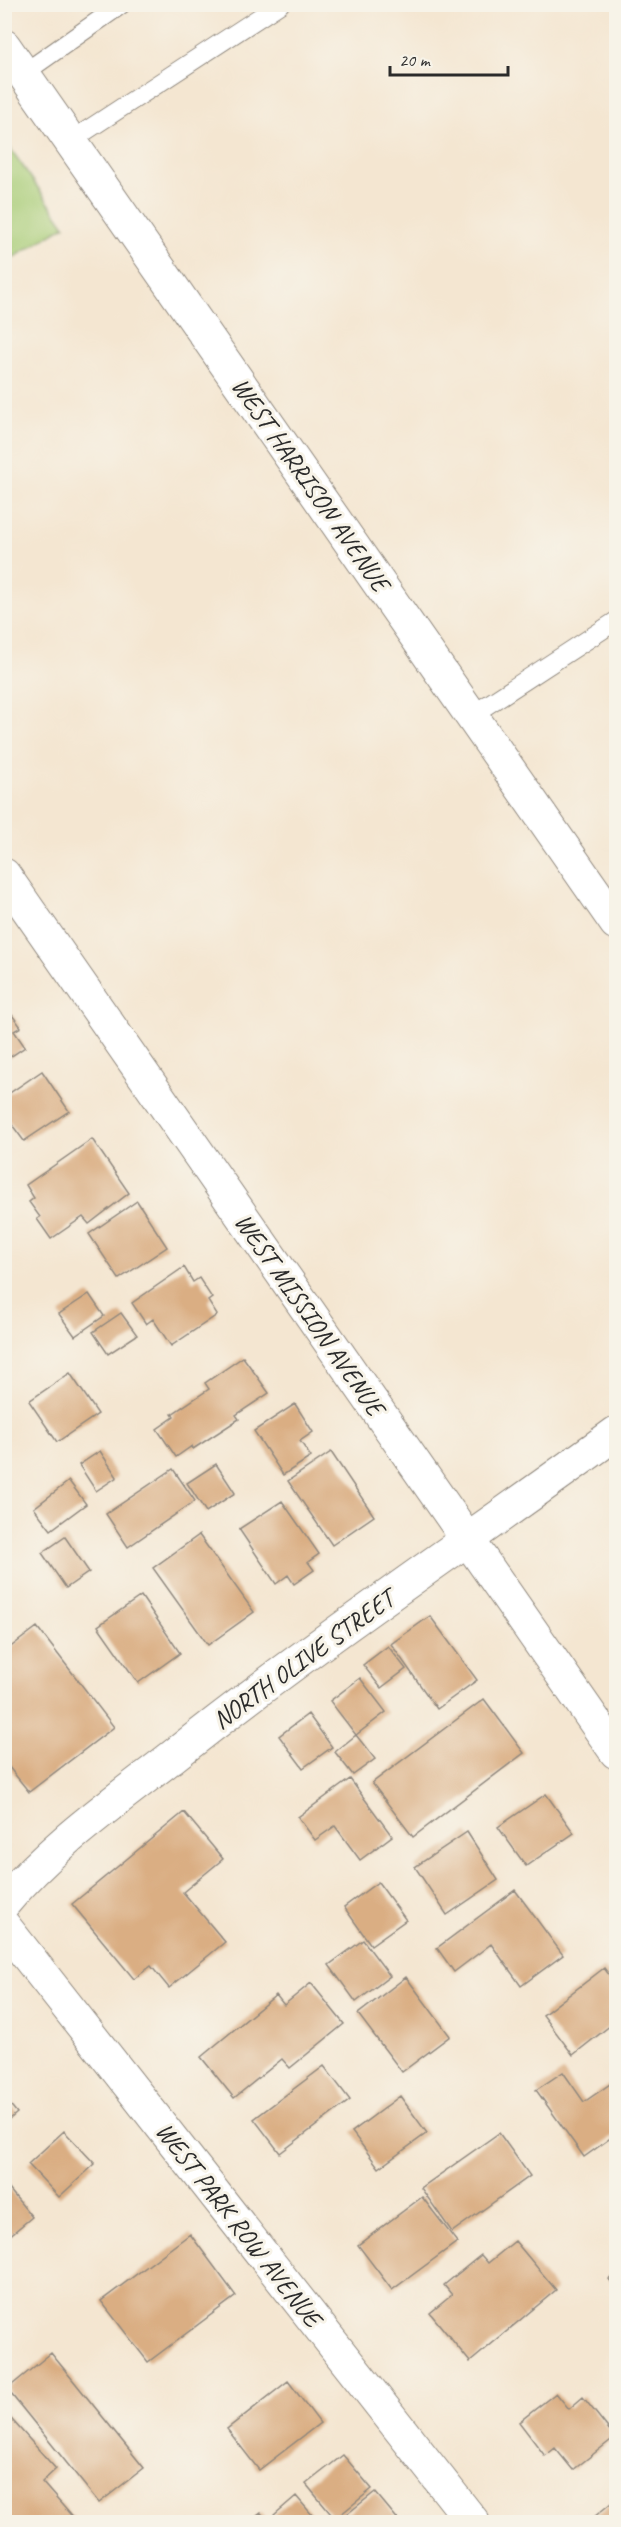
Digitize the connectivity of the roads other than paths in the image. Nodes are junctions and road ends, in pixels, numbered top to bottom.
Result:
1 (122, 4) edge
2 (280, 4) edge
3 (4, 46) edge
4 (24, 73) junction
5 (72, 140) junction
6 (616, 621) edge
7 (472, 715) junction
8 (4, 875) edge
9 (616, 923) edge
10 (616, 1433) edge
11 (469, 1540) junction
12 (616, 1752) edge
13 (4, 1903) edge
14 (4, 1926) edge
15 (473, 2523) edge

1 - 4 lane
2 - 5 lane
3 - 4 street, WEST HARRISON AVENUE
4 - 5 street, WEST HARRISON AVENUE
5 - 7 street, WEST HARRISON AVENUE
6 - 7 lane
7 - 9 street, WEST HARRISON AVENUE
8 - 11 street, WEST MISSION AVENUE
10 - 11 street, NORTH OLIVE STREET
11 - 12 street, WEST MISSION AVENUE
11 - 13 street, NORTH OLIVE STREET
14 - 15 street, WEST PARK ROW AVENUE

